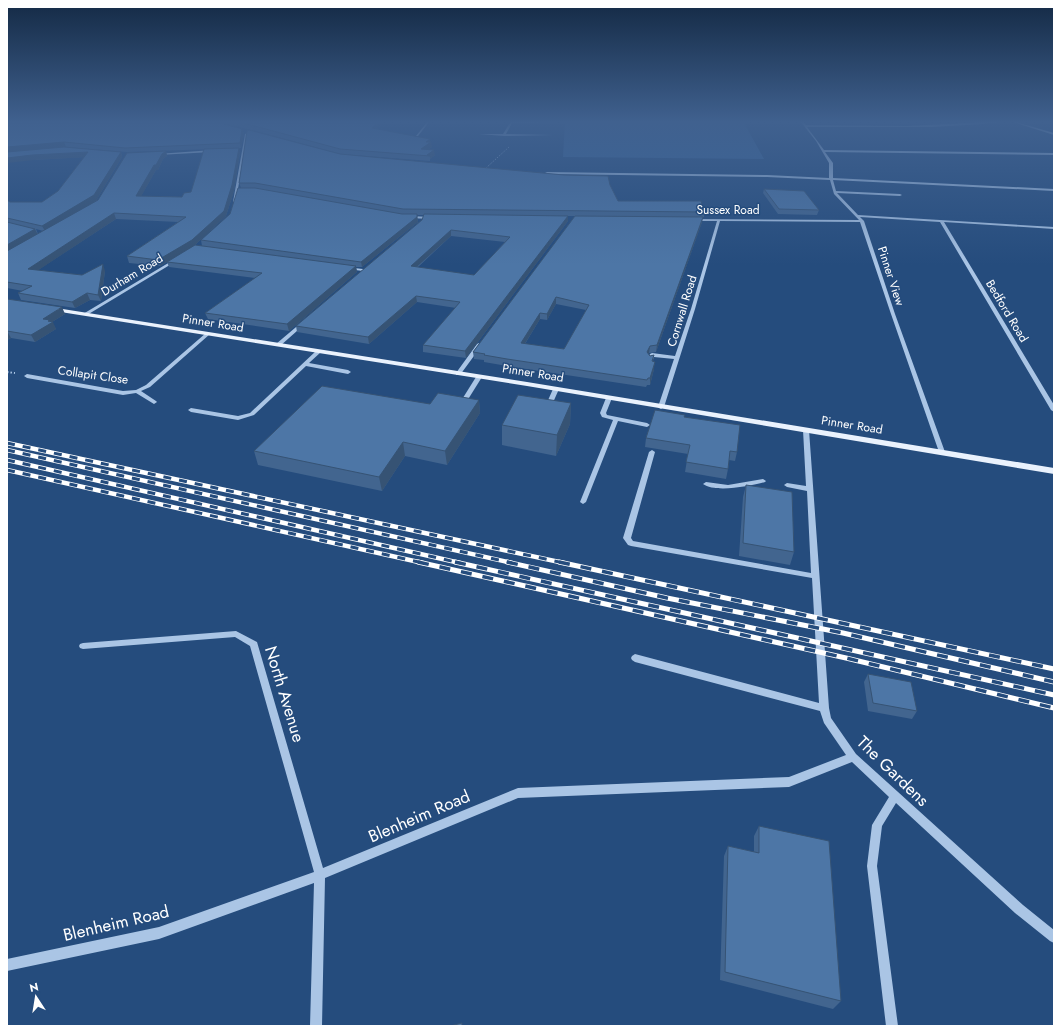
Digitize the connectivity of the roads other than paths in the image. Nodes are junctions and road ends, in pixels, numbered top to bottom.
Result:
1 (240, 169) edge
2 (831, 169) edge
3 (544, 173) edge
4 (831, 179) junction
5 (1054, 190) edge
6 (237, 191) junction
7 (243, 191) edge
8 (835, 192) junction
9 (900, 195) dead end
10 (233, 204) edge
11 (859, 216) junction
12 (403, 217) edge
13 (421, 218) junction
14 (437, 218) edge
15 (688, 220) edge
16 (719, 220) junction
17 (862, 221) junction
18 (942, 222) junction
19 (421, 223) edge
20 (1054, 228) edge
21 (184, 256) edge
22 (368, 267) edge
23 (340, 268) edge
24 (363, 270) junction
25 (358, 275) edge
26 (38, 306) edge
27 (85, 314) junction
28 (308, 319) edge
29 (208, 334) junction
30 (480, 343) edge
31 (278, 345) junction
32 (318, 352) junction
33 (677, 358) junction
34 (650, 360) edge
35 (305, 364) junction
36 (348, 372) dead end
37 (458, 374) junction
38 (27, 376) dead end
39 (478, 377) junction
40 (556, 389) junction
41 (137, 391) junction
42 (609, 398) junction
43 (464, 401) edge
44 (154, 402) dead end
45 (661, 407) junction
46 (1054, 409) edge
47 (191, 410) dead end
48 (545, 412) edge
49 (616, 419) junction
50 (646, 425) dead end
51 (806, 430) junction
52 (652, 452) edge
53 (942, 452) junction
54 (1054, 471) edge
55 (763, 481) dead end
56 (706, 484) dead end
57 (787, 485) dead end
58 (809, 489) junction
59 (583, 502) dead end
60 (814, 576) junction
61 (83, 646) dead end
62 (635, 658) dead end
63 (824, 708) junction
64 (853, 757) junction
65 (894, 796) junction
66 (320, 875) junction
67 (1054, 937) edge
68 (7, 966) edge
69 (316, 1026) edge
70 (892, 1026) edge

1 - 6 street
2 - 4 street, Pinner View
3 - 4 street
4 - 5 street
4 - 8 street, Pinner View
6 - 7 street
6 - 10 street
8 - 9 street
8 - 11 street, Pinner View
11 - 17 street, Pinner View
11 - 18 street
12 - 13 street
13 - 14 street
13 - 19 street
15 - 16 street, Sussex Road
16 - 17 street, Sussex Road
16 - 33 street, Cornwall Road
17 - 53 street, Pinner View
18 - 20 street
18 - 46 street, Bedford Road
21 - 27 street, Durham Road
22 - 24 street
23 - 24 street
24 - 25 street
26 - 27 main road, Pinner Road
27 - 29 main road, Pinner Road
28 - 31 street
29 - 31 main road, Pinner Road
29 - 41 street, Collapit Close
30 - 37 street
31 - 32 main road, Pinner Road
32 - 35 street
32 - 37 main road, Pinner Road
33 - 34 street
33 - 45 street, Cornwall Road
35 - 36 street
35 - 47 street
37 - 39 main road, Pinner Road
38 - 41 street, Collapit Close
39 - 40 main road, Pinner Road
39 - 43 street
40 - 42 main road, Pinner Road
40 - 48 street
41 - 44 street
42 - 45 main road, Pinner Road
42 - 49 street
45 - 51 main road, Pinner Road
49 - 50 street
49 - 59 street
51 - 53 main road, Pinner Road
51 - 58 street, The Gardens
52 - 60 street
53 - 54 main road, Pinner Road
55 - 56 street
57 - 58 street
58 - 60 street, The Gardens
60 - 63 street, The Gardens
61 - 66 street, North Avenue
62 - 63 street
63 - 64 street, The Gardens
64 - 65 street, The Gardens
64 - 66 street, Blenheim Road
65 - 67 street, The Gardens
65 - 70 street
66 - 68 street, Blenheim Road
66 - 69 street, North Avenue

